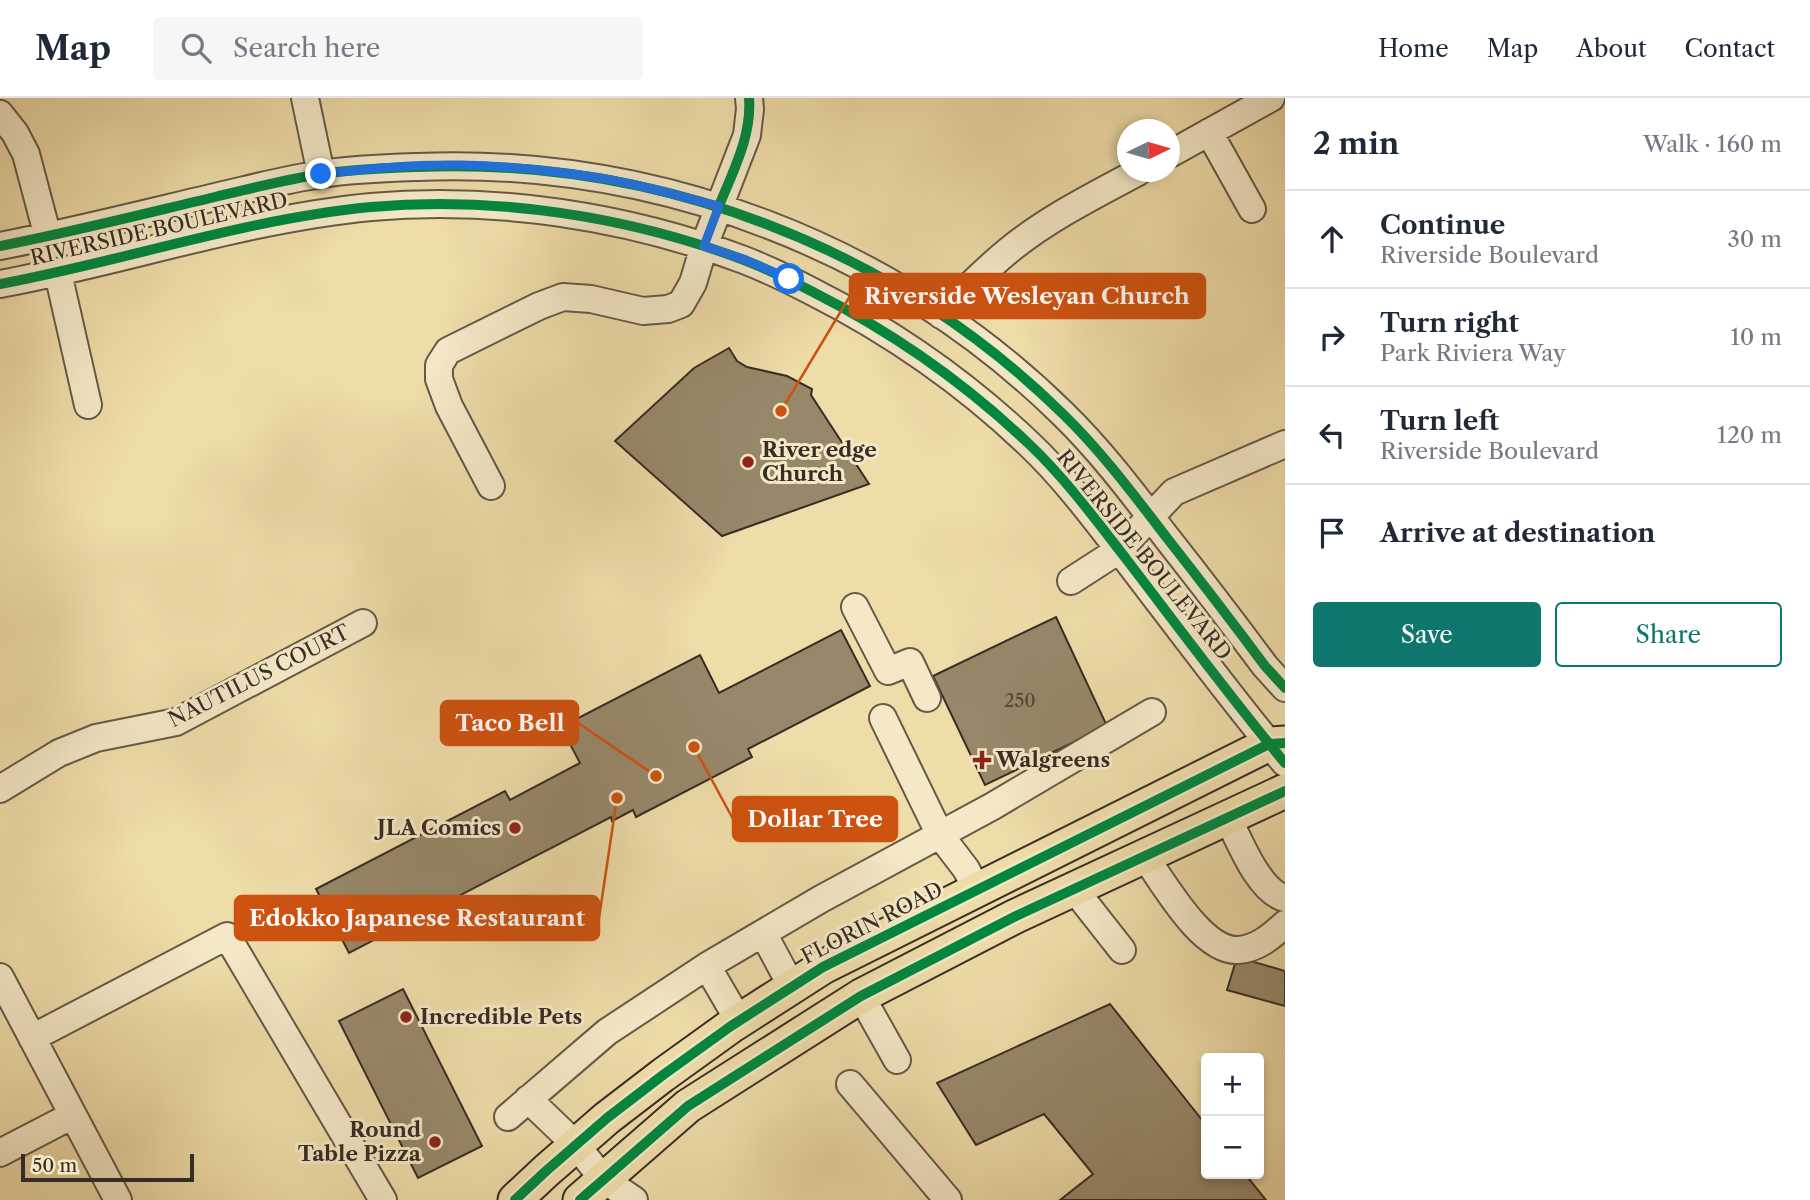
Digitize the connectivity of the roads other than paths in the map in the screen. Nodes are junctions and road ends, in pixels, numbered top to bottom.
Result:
1 (305, 98) edge
2 (749, 98) edge
3 (1271, 98) edge
4 (0, 114) edge
5 (1209, 132) junction
6 (1180, 148) edge
7 (321, 174) junction
8 (1120, 182) edge
9 (719, 206) junction
10 (1252, 209) dead end
11 (48, 237) junction
12 (0, 246) edge
13 (704, 246) junction
14 (58, 273) junction
15 (0, 284) edge
16 (941, 315) junction
17 (88, 405) dead end
18 (1285, 444) edge
19 (491, 486) dead end
20 (1150, 516) junction
21 (1119, 550) junction
22 (1071, 581) dead end
23 (855, 607) dead end
24 (363, 623) dead end
25 (1285, 688) edge
26 (927, 698) dead end
27 (1152, 712) dead end
28 (883, 718) dead end
29 (1280, 750) edge
30 (0, 789) edge
31 (1285, 792) edge
32 (1228, 818) junction
33 (940, 835) junction
34 (1144, 857) junction
35 (1074, 889) junction
36 (977, 890) junction
37 (1285, 898) edge
38 (1285, 924) edge
39 (763, 933) junction
40 (1122, 950) dead end
41 (707, 967) junction
42 (0, 977) edge
43 (792, 987) junction
44 (861, 996) junction
45 (739, 1021) junction
46 (32, 1038) junction
47 (897, 1060) dead end
48 (850, 1084) dead end
49 (528, 1099) junction
50 (73, 1115) junction
51 (508, 1117) dead end
52 (576, 1145) junction
53 (0, 1153) edge
54 (591, 1189) edge
55 (118, 1200) edge
56 (383, 1200) edge
57 (515, 1200) edge
58 (634, 1200) edge
59 (948, 1200) edge

1 - 7 street
2 - 9 street
3 - 5 street
4 - 11 street, RIVERSIDE BOULEVARD
5 - 6 street
5 - 10 street
7 - 9 street, RIVERSIDE BOULEVARD
7 - 11 street, RIVERSIDE BOULEVARD
8 - 16 street
9 - 13 street
9 - 16 street, RIVERSIDE BOULEVARD
11 - 12 street, RIVERSIDE BOULEVARD
13 - 14 street, RIVERSIDE BOULEVARD
13 - 19 street
13 - 21 street, RIVERSIDE BOULEVARD
14 - 15 street, RIVERSIDE BOULEVARD
14 - 17 street, RIVERSIDE BOULEVARD
16 - 20 street, RIVERSIDE BOULEVARD
18 - 20 street
20 - 21 street
20 - 25 street, RIVERSIDE BOULEVARD
21 - 22 street
21 - 29 street, RIVERSIDE BOULEVARD
23 - 26 street
24 - 30 street, NAUTILUS COURT
27 - 33 street
28 - 33 street
29 - 36 main road, FLORIN ROAD
31 - 32 main road
32 - 34 main road
32 - 37 street
33 - 36 street
33 - 39 street
34 - 35 main road
34 - 38 street
35 - 40 street
35 - 44 main road
36 - 43 main road, FLORIN ROAD
39 - 41 street
39 - 43 street
41 - 45 street
41 - 49 street
42 - 46 street
43 - 45 main road, FLORIN ROAD
44 - 47 street
44 - 54 main road
45 - 52 main road, FLORIN ROAD
46 - 50 street
46 - 56 street
48 - 59 street
49 - 51 street
49 - 52 street
50 - 53 street
50 - 55 street
52 - 54 street
52 - 57 main road, FLORIN ROAD
54 - 58 street

